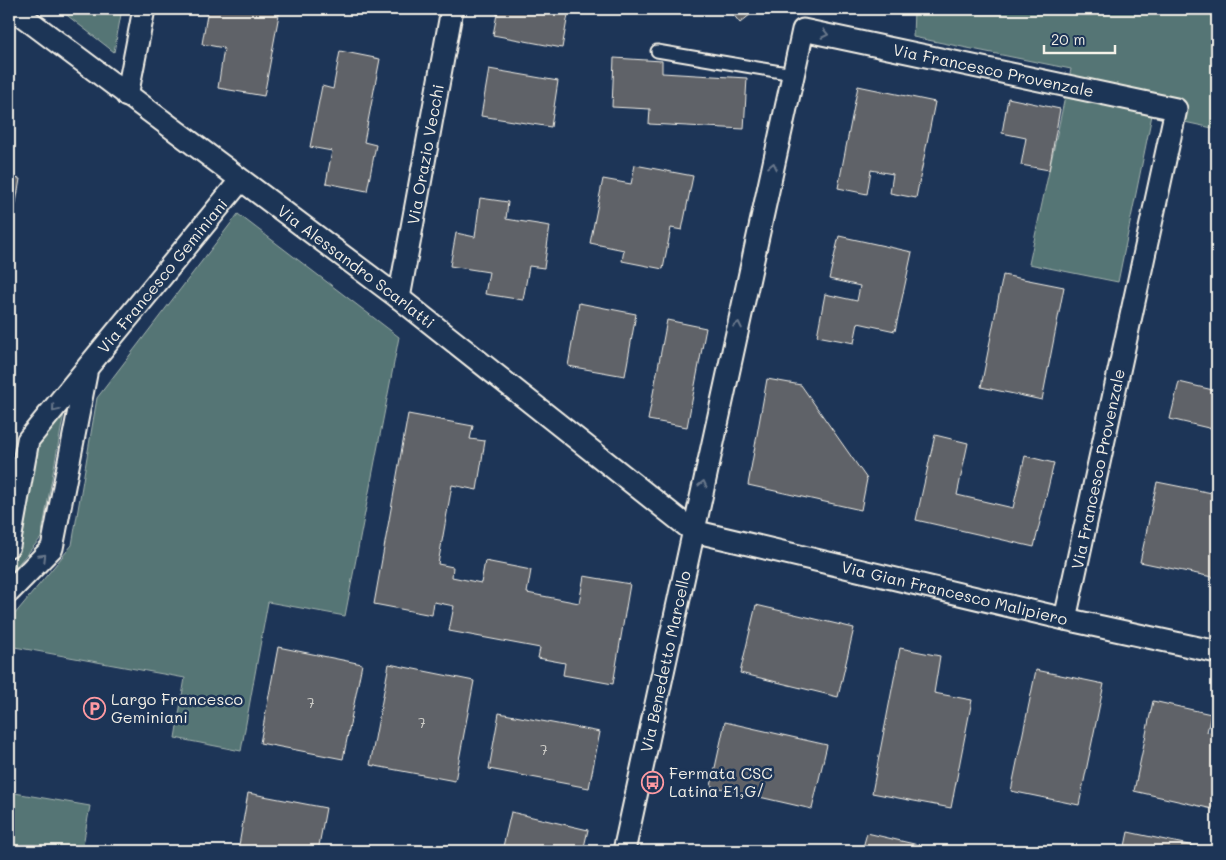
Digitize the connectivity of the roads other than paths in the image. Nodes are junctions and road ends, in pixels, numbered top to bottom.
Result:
1 (14, 9) edge
2 (144, 9) edge
3 (452, 9) edge
4 (656, 51) dead end
5 (793, 74) junction
6 (127, 96) junction
7 (240, 181) junction
8 (399, 298) junction
9 (86, 372) junction
10 (693, 531) junction
11 (9, 546) edge
12 (9, 592) edge
13 (1065, 619) junction
14 (1217, 652) edge
15 (624, 851) edge

1 - 6 street, Via Alessandro Scarlatti
2 - 6 street
3 - 8 street, Via Orazio Vecchi
4 - 5 lane
10 -> 5 street, Via Francesco Provenzale
5 -> 13 street, Via Francesco Provenzale
6 - 7 street, Via Alessandro Scarlatti
7 - 8 street, Via Alessandro Scarlatti
7 - 9 street, Via Francesco Geminiani
8 - 10 street, Via Alessandro Scarlatti
9 -> 11 street, Via Francesco Geminiani
12 -> 9 street, Via Francesco Geminiani
10 - 13 street, Via Gian Francesco Malipiero
10 - 15 street, Via Benedetto Marcello
13 - 14 street, Via Gian Francesco Malipiero

